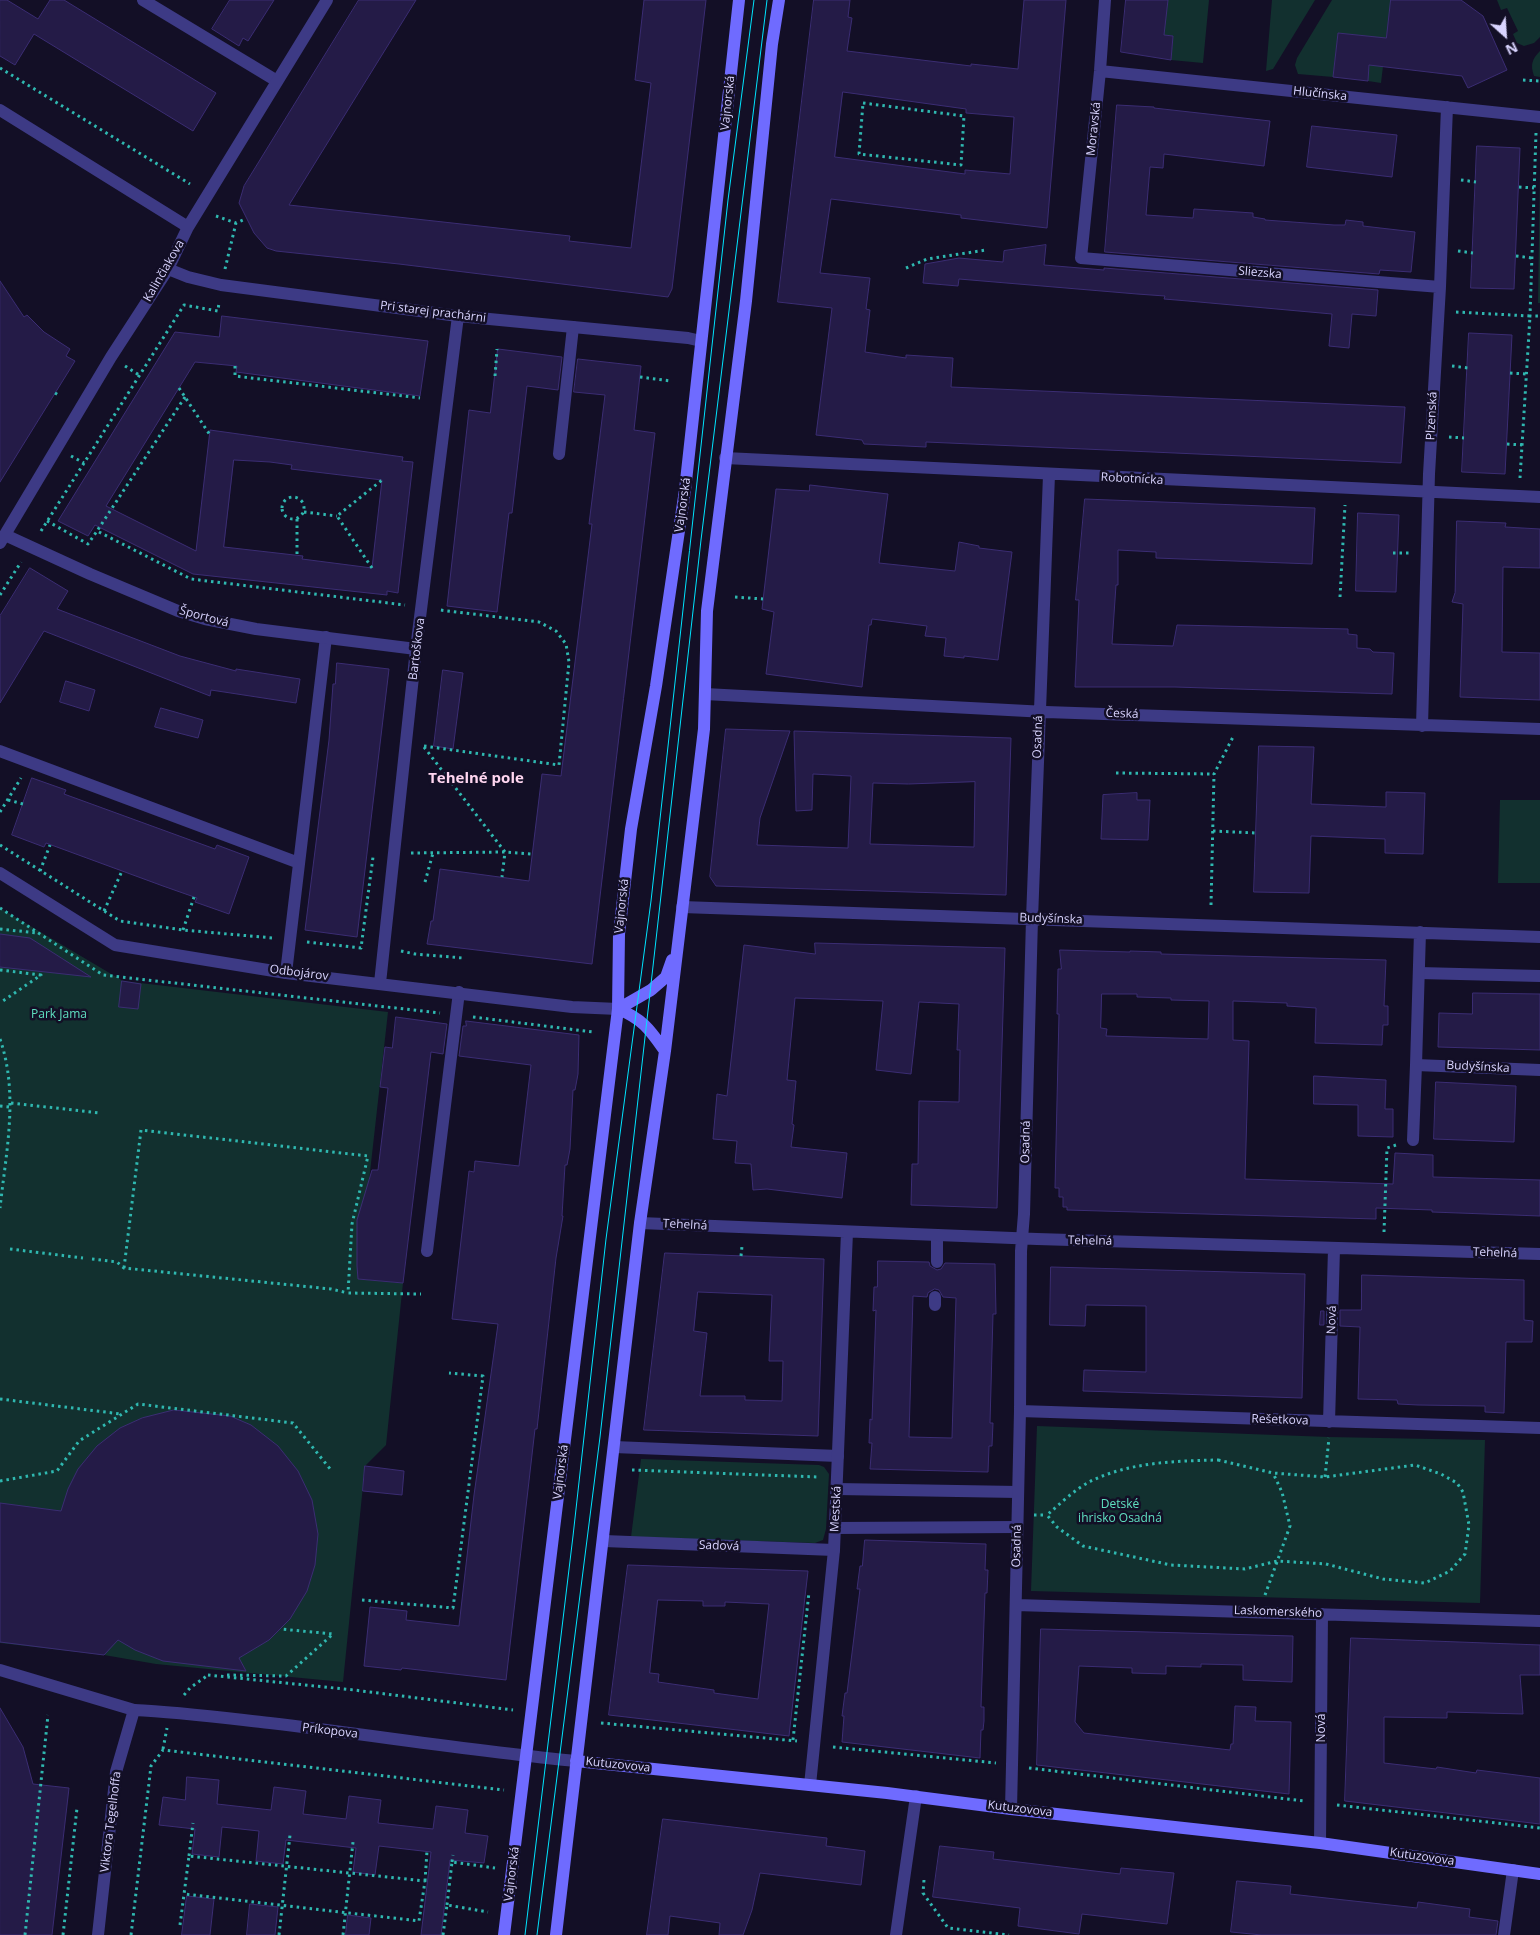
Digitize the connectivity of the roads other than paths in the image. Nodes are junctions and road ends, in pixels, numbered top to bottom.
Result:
1 (143, 0) edge
2 (327, 0) edge
3 (739, 0) edge
4 (780, 0) edge
5 (1105, 0) edge
6 (1100, 71) junction
7 (277, 82) junction
8 (1446, 107) junction
9 (0, 110) edge
10 (1540, 117) edge
11 (188, 227) junction
12 (1081, 258) joint
13 (168, 269) junction
14 (1440, 287) junction
15 (458, 316) junction
16 (573, 327) junction
17 (701, 341) junction
18 (559, 454) dead end
19 (725, 458) junction
20 (1050, 475) junction
21 (1428, 491) junction
22 (1540, 497) edge
23 (2, 538) edge
24 (326, 637) junction
25 (416, 649) junction
26 (705, 694) junction
27 (1039, 711) junction
28 (1422, 726) junction
29 (1540, 729) edge
30 (0, 752) edge
31 (299, 863) junction
32 (0, 873) edge
33 (682, 908) junction
34 (1032, 919) junction
35 (1420, 932) junction
36 (1540, 936) edge
37 (679, 941) junction
38 (286, 973) junction
39 (1419, 973) junction
40 (1540, 976) edge
41 (380, 983) junction
42 (459, 992) junction
43 (618, 1009) junction
44 (665, 1051) junction
45 (1416, 1065) junction
46 (1540, 1070) edge
47 (1413, 1140) road end
48 (640, 1223) junction
49 (847, 1232) junction
50 (937, 1235) junction
51 (1022, 1238) junction
52 (1334, 1249) junction
53 (427, 1251) dead end
54 (1540, 1254) edge
55 (936, 1262) dead end
56 (1020, 1411) junction
57 (1329, 1427) junction
58 (1540, 1428) edge
59 (614, 1447) junction
60 (838, 1456) junction
61 (837, 1489) junction
62 (1018, 1492) junction
63 (1017, 1527) junction
64 (835, 1528) junction
65 (604, 1541) junction
66 (834, 1550) junction
67 (1016, 1605) junction
68 (1322, 1614) junction
69 (1540, 1621) edge
70 (0, 1670) edge
71 (134, 1710) junction
72 (526, 1756) junction
73 (576, 1761) junction
74 (810, 1784) junction
75 (916, 1796) junction
76 (1011, 1808) junction
77 (1320, 1843) junction
78 (1513, 1870) junction
79 (1540, 1874) edge
80 (98, 1935) edge
81 (504, 1935) edge
82 (556, 1935) edge
83 (896, 1935) edge
84 (1504, 1935) edge

1 - 7 street
2 - 7 street, Kalinčiakova
3 - 17 main road, Vajnorská
4 - 19 main road
5 - 6 street, Moravská
6 - 8 street, Hlučínska
6 - 12 street, Moravská
7 - 11 street, Kalinčiakova
8 - 10 street, Hlučínska
8 - 14 street, Plzenská
9 - 11 street
11 - 13 street, Kalinčiakova
12 - 14 street, Sliezska
13 - 15 street, Pri starej prachárni
13 - 23 street, Kalinčiakova
14 - 21 street, Plzenská
15 - 16 street, Pri starej prachárni
15 - 25 street, Bartoškova
16 - 17 street, Pri starej prachárni
16 - 18 street
17 - 43 main road, Vajnorská
19 - 20 street, Robotnícka
19 - 26 main road
20 - 21 street, Robotnícka
20 - 27 street, Osadná
21 - 22 street, Robotnícka
21 - 28 street, Plzenská
23 - 24 street, Športová
24 - 25 street, Športová
24 - 31 street
25 - 41 street, Bartoškova
26 - 27 street, Česká
26 - 33 main road
27 - 28 street, Česká
27 - 34 street, Osadná
28 - 29 street, Česká
30 - 31 street
31 - 38 street
32 - 38 street, Odbojárov
33 - 34 street, Budyšínska
33 - 37 main road
34 - 35 street, Budyšínska
34 - 51 street, Osadná
35 - 36 street, Budyšínska
35 - 39 street
37 - 43 main road
37 - 44 main road
38 - 41 street, Odbojárov
39 - 40 street
39 - 45 street
41 - 42 street, Odbojárov
42 - 43 street, Odbojárov
42 - 53 street
43 - 44 main road
43 - 72 main road, Vajnorská
44 - 48 main road
45 - 46 street, Budyšínska
45 - 47 street
48 - 49 street, Tehelná
48 - 59 main road
49 - 50 street, Tehelná
49 - 60 street, Mestská
50 - 51 street, Tehelná
50 - 55 street
51 - 52 street, Tehelná
51 - 56 street, Osadná
52 - 54 street, Tehelná
52 - 57 street, Nová
56 - 57 street, Rešetkova
56 - 62 street, Osadná
57 - 58 street, Rešetkova
59 - 60 street
59 - 65 main road
60 - 61 street, Mestská
61 - 62 street
61 - 64 street, Mestská
62 - 63 street, Osadná
63 - 64 street
63 - 67 street, Osadná
64 - 66 street, Mestská
65 - 66 street, Sadová
65 - 73 main road
66 - 74 street, Mestská
67 - 68 street, Laskomerského
67 - 76 street, Osadná
68 - 69 street, Laskomerského
68 - 77 street, Nová
70 - 71 street, Príkopova
71 - 72 street, Príkopova
71 - 80 street, Viktora Tegelhoffa
72 - 73 street, Kutuzovova
72 - 81 main road, Vajnorská
73 - 74 main road, Kutuzovova
73 - 82 main road
74 - 75 main road, Kutuzovova
75 - 76 main road, Kutuzovova
75 - 83 street
76 - 77 main road, Kutuzovova
77 - 78 main road, Kutuzovova
78 - 79 main road, Kutuzovova
78 - 84 street

